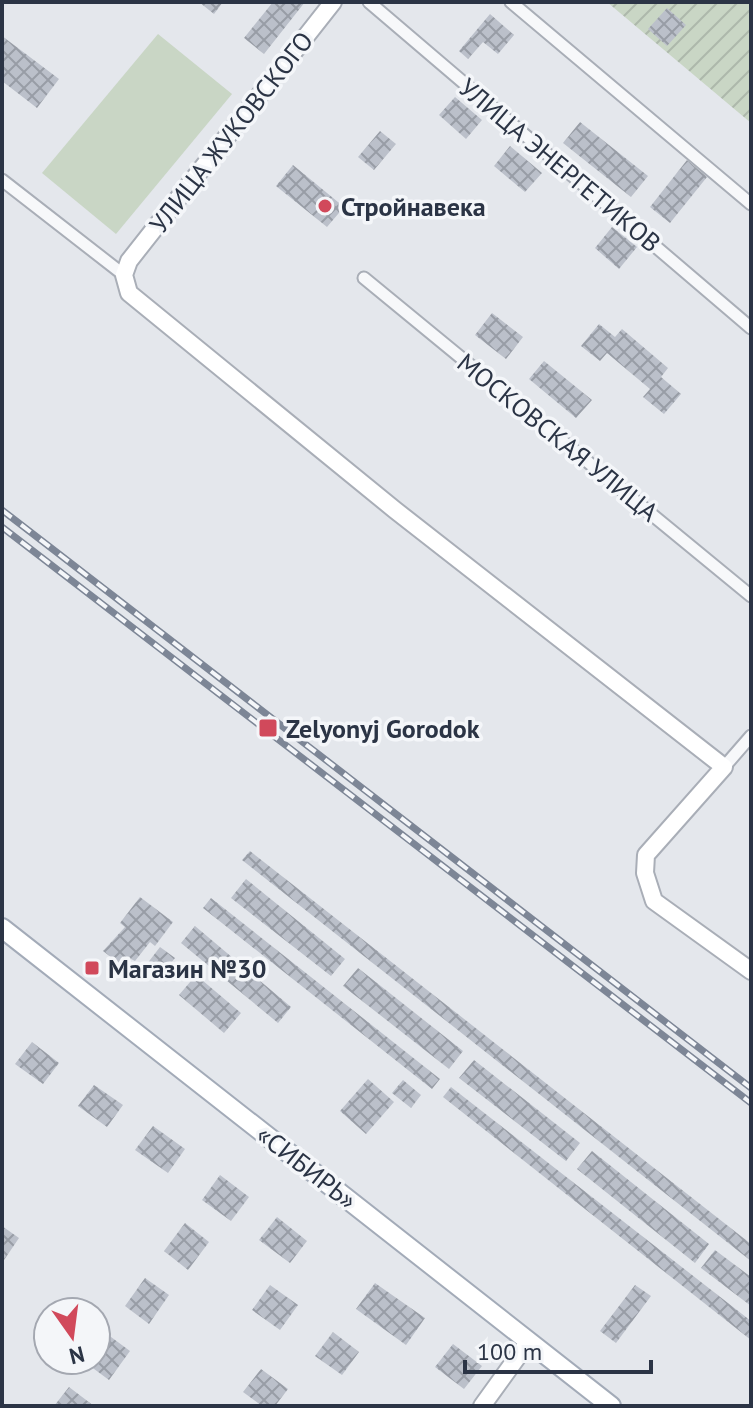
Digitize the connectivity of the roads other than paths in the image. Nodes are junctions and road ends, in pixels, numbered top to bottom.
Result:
1 (333, 2) edge
2 (369, 2) edge
3 (511, 2) edge
4 (2, 180) edge
5 (751, 204) edge
6 (127, 268) junction
7 (364, 278) dead end
8 (751, 328) edge
9 (751, 596) edge
10 (751, 736) edge
11 (724, 767) junction
12 (2, 928) edge
13 (751, 971) edge
14 (529, 1341) junction
15 (482, 1406) edge
16 (611, 1406) edge

1 - 6 street, УЛИЦА ЖУКОВСКОГО
2 - 8 street, УЛИЦА ЭНЕРГЕТИКОВ
3 - 5 street
4 - 6 street
6 - 11 street
7 - 9 street, МОСКОВСКАЯ УЛИЦА
10 - 11 street
11 - 13 street
12 - 14 main road, «СИБИРЬ»
14 - 15 street
14 - 16 main road, «СИБИРЬ»

